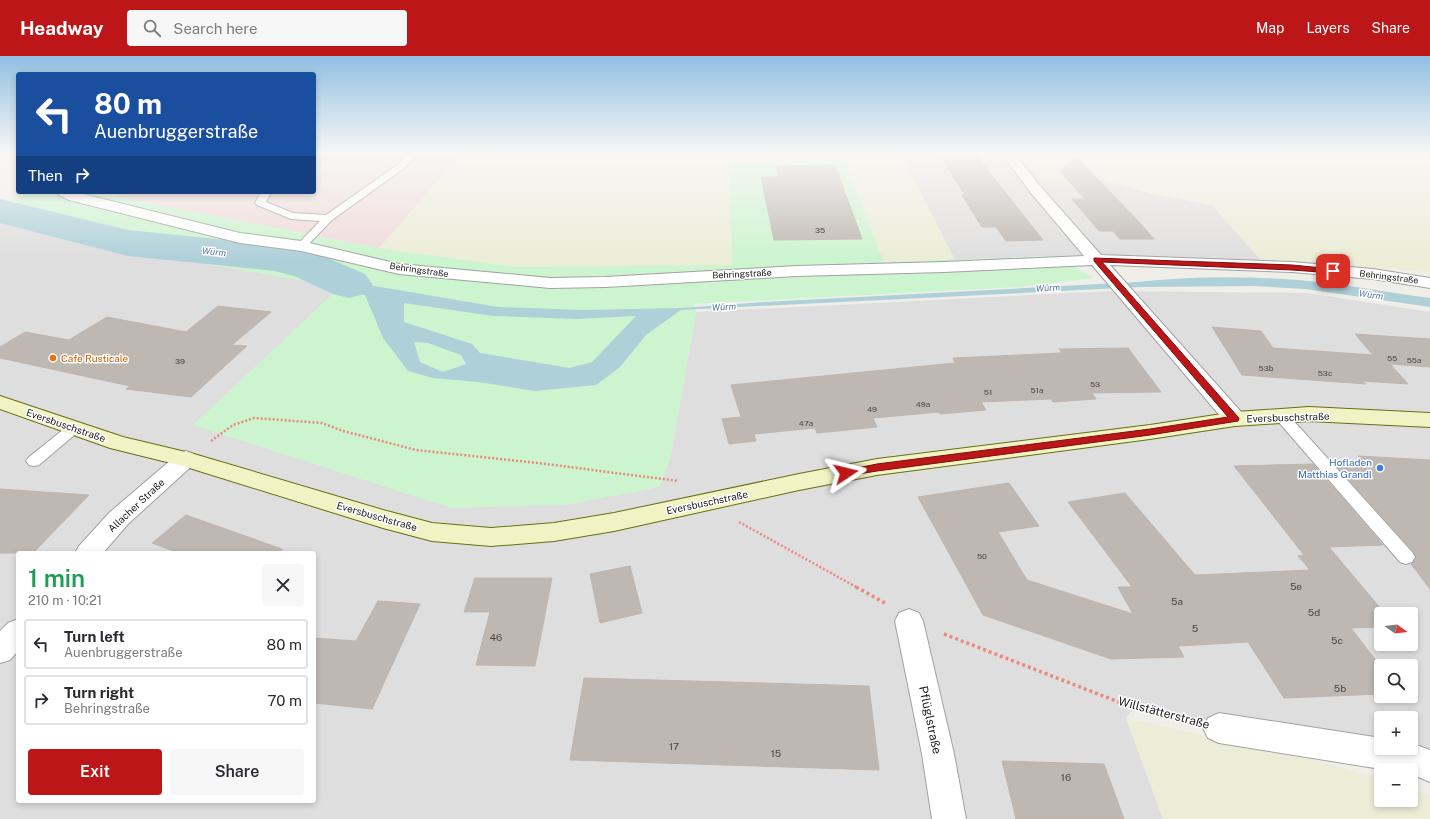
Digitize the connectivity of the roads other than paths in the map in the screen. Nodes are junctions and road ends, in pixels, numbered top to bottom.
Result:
1 (369, 189) edge
2 (1034, 189) edge
3 (68, 194) edge
4 (265, 194) edge
5 (328, 218) junction
6 (302, 246) junction
7 (1096, 260) junction
8 (1430, 283) edge
9 (0, 402) edge
10 (1280, 416) junction
11 (1235, 419) junction
12 (1428, 422) edge
13 (74, 428) junction
14 (186, 459) junction
15 (34, 461) dead end
16 (90, 551) edge
17 (1406, 557) dead end
18 (909, 621) road end
19 (16, 633) edge
20 (0, 651) edge
21 (1219, 728) road end
22 (1430, 766) edge
23 (949, 819) edge

1 - 5 lane
2 - 7 street
3 - 6 street, Behringstraße
4 - 5 lane
5 - 6 lane
6 - 7 street, Behringstraße
7 - 8 street, Behringstraße
7 - 11 street
9 - 13 main road, Eversbuschstraße
10 - 11 main road, Eversbuschstraße
10 - 12 main road, Eversbuschstraße
10 - 17 lane
11 - 14 main road, Eversbuschstraße
13 - 14 main road, Eversbuschstraße
13 - 15 lane
14 - 16 street, Allacher Straße
18 - 23 street, Pflüglstraße
19 - 20 street
21 - 22 street, Willstätterstraße

